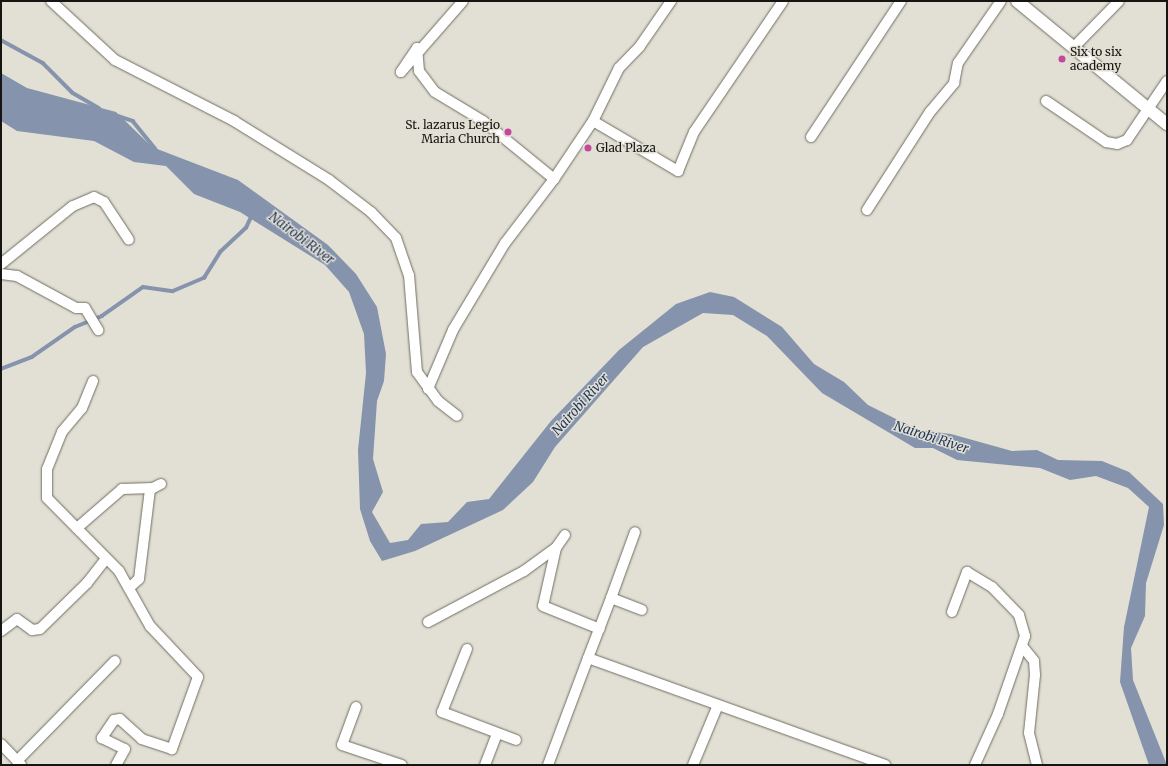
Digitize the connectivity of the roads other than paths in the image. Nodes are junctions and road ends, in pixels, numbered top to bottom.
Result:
1 (51, 1) edge
2 (463, 1) edge
3 (671, 1) edge
4 (783, 1) edge
5 (901, 1) edge
6 (1001, 1) edge
7 (1017, 1) edge
8 (1119, 1) edge
9 (1074, 47) junction
10 (1167, 81) edge
11 (1046, 101) dead end
12 (1147, 106) junction
13 (593, 121) junction
14 (1167, 124) edge
15 (811, 137) dead end
16 (554, 179) junction
17 (868, 210) dead end
18 (129, 240) dead end
19 (1, 264) edge
20 (1, 274) edge
21 (95, 323) dead end
22 (93, 380) dead end
23 (428, 389) junction
24 (457, 416) dead end
25 (161, 484) dead end
26 (150, 489) dead end
27 (77, 528) junction
28 (635, 532) dead end
29 (565, 535) dead end
30 (556, 548) junction
31 (106, 559) junction
32 (130, 587) junction
33 (611, 598) junction
34 (642, 610) dead end
35 (952, 612) dead end
36 (428, 622) dead end
37 (600, 629) junction
38 (1, 631) edge
39 (1022, 646) junction
40 (467, 649) dead end
41 (588, 658) junction
42 (115, 661) dead end
43 (718, 705) junction
44 (356, 707) dead end
45 (497, 734) junction
46 (516, 740) dead end
47 (1, 744) edge
48 (19, 763) edge
49 (116, 765) edge
50 (402, 765) edge
51 (485, 765) edge
52 (548, 765) edge
53 (693, 765) edge
54 (885, 765) edge
55 (975, 765) edge
56 (1037, 765) edge

1 - 23 street
2 - 16 street
3 - 13 street
4 - 13 street
5 - 15 street
6 - 17 street
7 - 9 street
8 - 9 street
9 - 12 street
10 - 12 street
11 - 12 street
12 - 14 street
13 - 16 street
16 - 23 street
18 - 19 street
20 - 21 street
22 - 27 street
23 - 24 street
25 - 27 street
26 - 32 street
27 - 31 street
28 - 33 street
29 - 30 street
30 - 36 street
30 - 37 street
31 - 32 street
31 - 38 street
32 - 49 street
33 - 34 street
33 - 37 street
35 - 39 street
37 - 41 street
39 - 55 street
39 - 56 street
40 - 45 street
41 - 43 street
41 - 52 street
42 - 48 street
43 - 53 street
43 - 54 street
44 - 50 street
45 - 46 street
45 - 51 street
47 - 48 street

